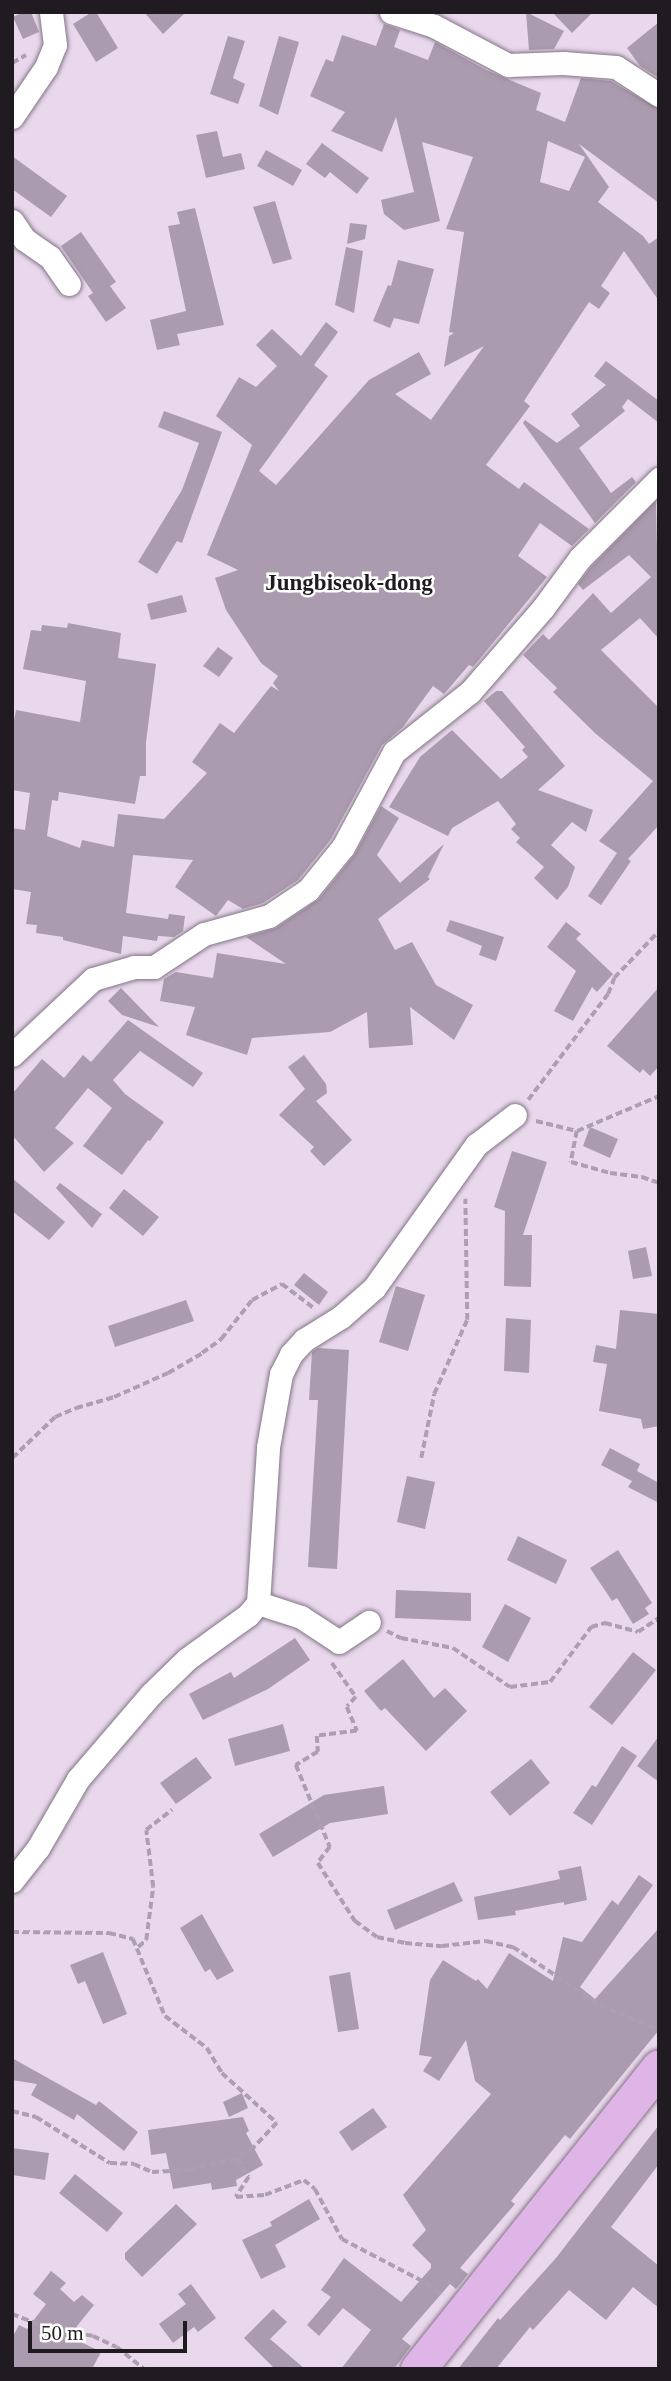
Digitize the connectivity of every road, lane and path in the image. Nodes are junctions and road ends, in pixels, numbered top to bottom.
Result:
1 (51, 12) edge
2 (391, 12) edge
3 (659, 95) edge
4 (12, 117) edge
5 (12, 221) edge
6 (69, 284) dead end
7 (659, 480) edge
8 (659, 931) edge
9 (12, 1055) edge
10 (659, 1096) edge
11 (515, 1115) junction
12 (577, 1131) junction
13 (464, 1163) junction
14 (659, 1183) edge
15 (332, 1322) junction
16 (12, 1458) edge
17 (421, 1458) dead end
18 (258, 1602) junction
19 (659, 1618) edge
20 (369, 1622) joint
21 (326, 1653) dead end
22 (172, 1810) dead end
23 (12, 1881) edge
24 (12, 1932) edge
25 (138, 1947) junction
26 (659, 2030) edge
27 (659, 2067) edge
28 (12, 2111) edge
29 (237, 2158) junction
30 (464, 2313) junction
31 (12, 2314) edge
32 (144, 2369) edge
33 (418, 2369) edge

1 - 4 street
2 - 3 street
5 - 6 street
7 - 9 street
8 - 11 path
10 - 12 path
11 - 12 path
11 - 13 street
12 - 14 path
13 - 15 street
13 - 17 path
15 - 16 path
15 - 18 street
18 - 20 street
18 - 23 street
19 - 20 path
21 - 26 path
22 - 25 path
24 - 25 path
25 - 29 path
27 - 30 main road
28 - 29 path
29 - 30 path
30 - 33 main road
31 - 32 path

